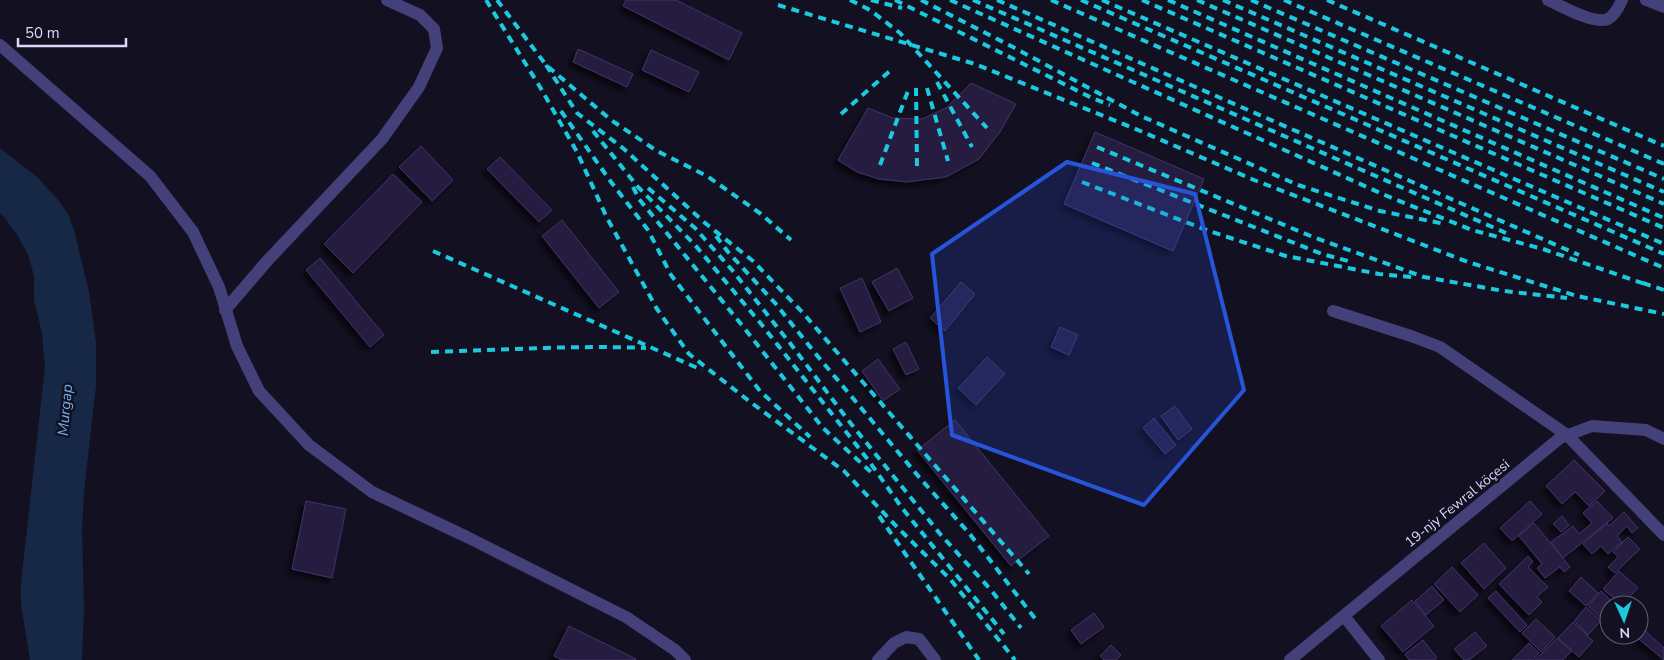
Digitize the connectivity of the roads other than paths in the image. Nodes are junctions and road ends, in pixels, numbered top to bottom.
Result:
1 (387, 0) edge
2 (1548, 0) edge
3 (1622, 0) edge
4 (1646, 0) edge
5 (1664, 8) edge
6 (0, 45) edge
7 (225, 310) junction
8 (1333, 311) dead end
9 (1568, 435) junction
10 (1664, 439) edge
11 (1664, 535) edge
12 (1344, 616) junction
13 (685, 660) edge
14 (878, 660) edge
15 (935, 660) edge
16 (1290, 660) edge
17 (1379, 660) edge

1 - 7 street
2 - 3 street
4 - 5 street
6 - 7 street
7 - 13 street
8 - 9 street
9 - 10 street, 19-njy Fewral köçesi
9 - 11 street
9 - 12 street, 19-njy Fewral köçesi
12 - 16 street, 19-njy Fewral köçesi
12 - 17 street
14 - 15 street

